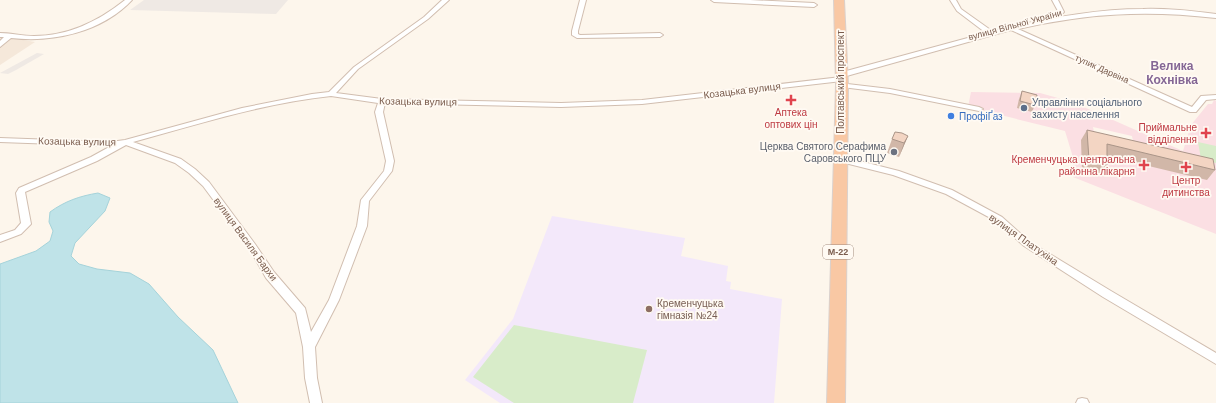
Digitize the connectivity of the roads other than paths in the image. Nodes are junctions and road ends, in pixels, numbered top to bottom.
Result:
1 (129, 0) edge
2 (446, 0) edge
3 (583, 0) edge
4 (714, 0) edge
5 (839, 0) edge
6 (953, 0) edge
7 (1055, 0) edge
8 (814, 5) dead end
9 (1061, 12) junction
10 (1214, 14) edge
11 (1007, 26) junction
12 (989, 32) junction
13 (0, 35) edge
14 (10, 35) junction
15 (660, 35) dead end
16 (0, 45) edge
17 (842, 80) junction
18 (331, 94) junction
19 (1216, 97) edge
20 (382, 101) junction
21 (979, 108) dead end
22 (0, 140) edge
23 (125, 142) junction
24 (840, 159) junction
25 (0, 239) edge
26 (309, 347) junction
27 (1216, 360) edge
28 (316, 403) edge
29 (836, 403) edge

1 - 14 street
2 - 18 street
3 - 15 street
4 - 8 street
5 - 17 highway, Полтавський проспект / М-22
6 - 12 street
7 - 9 street
9 - 10 street, вулиця Вільної України
9 - 11 street, вулиця Вільної України
11 - 12 street, вулиця Вільної України
11 - 19 street, тупик Дарвіна
12 - 17 street, вулиця Вільної України
13 - 14 street
14 - 16 street
17 - 20 street, Козацька вулиця
17 - 21 street
17 - 24 highway, Полтавський проспект / М-22
18 - 20 street, Козацька вулиця
18 - 23 street, Козацька вулиця
20 - 26 street
22 - 23 street, Козацька вулиця
23 - 25 street
23 - 26 street, вулиця Василя Бархи
24 - 27 street, вулиця Платухіна
24 - 29 highway, Полтавський проспект / М-22
26 - 28 street, вулиця Василя Бархи

